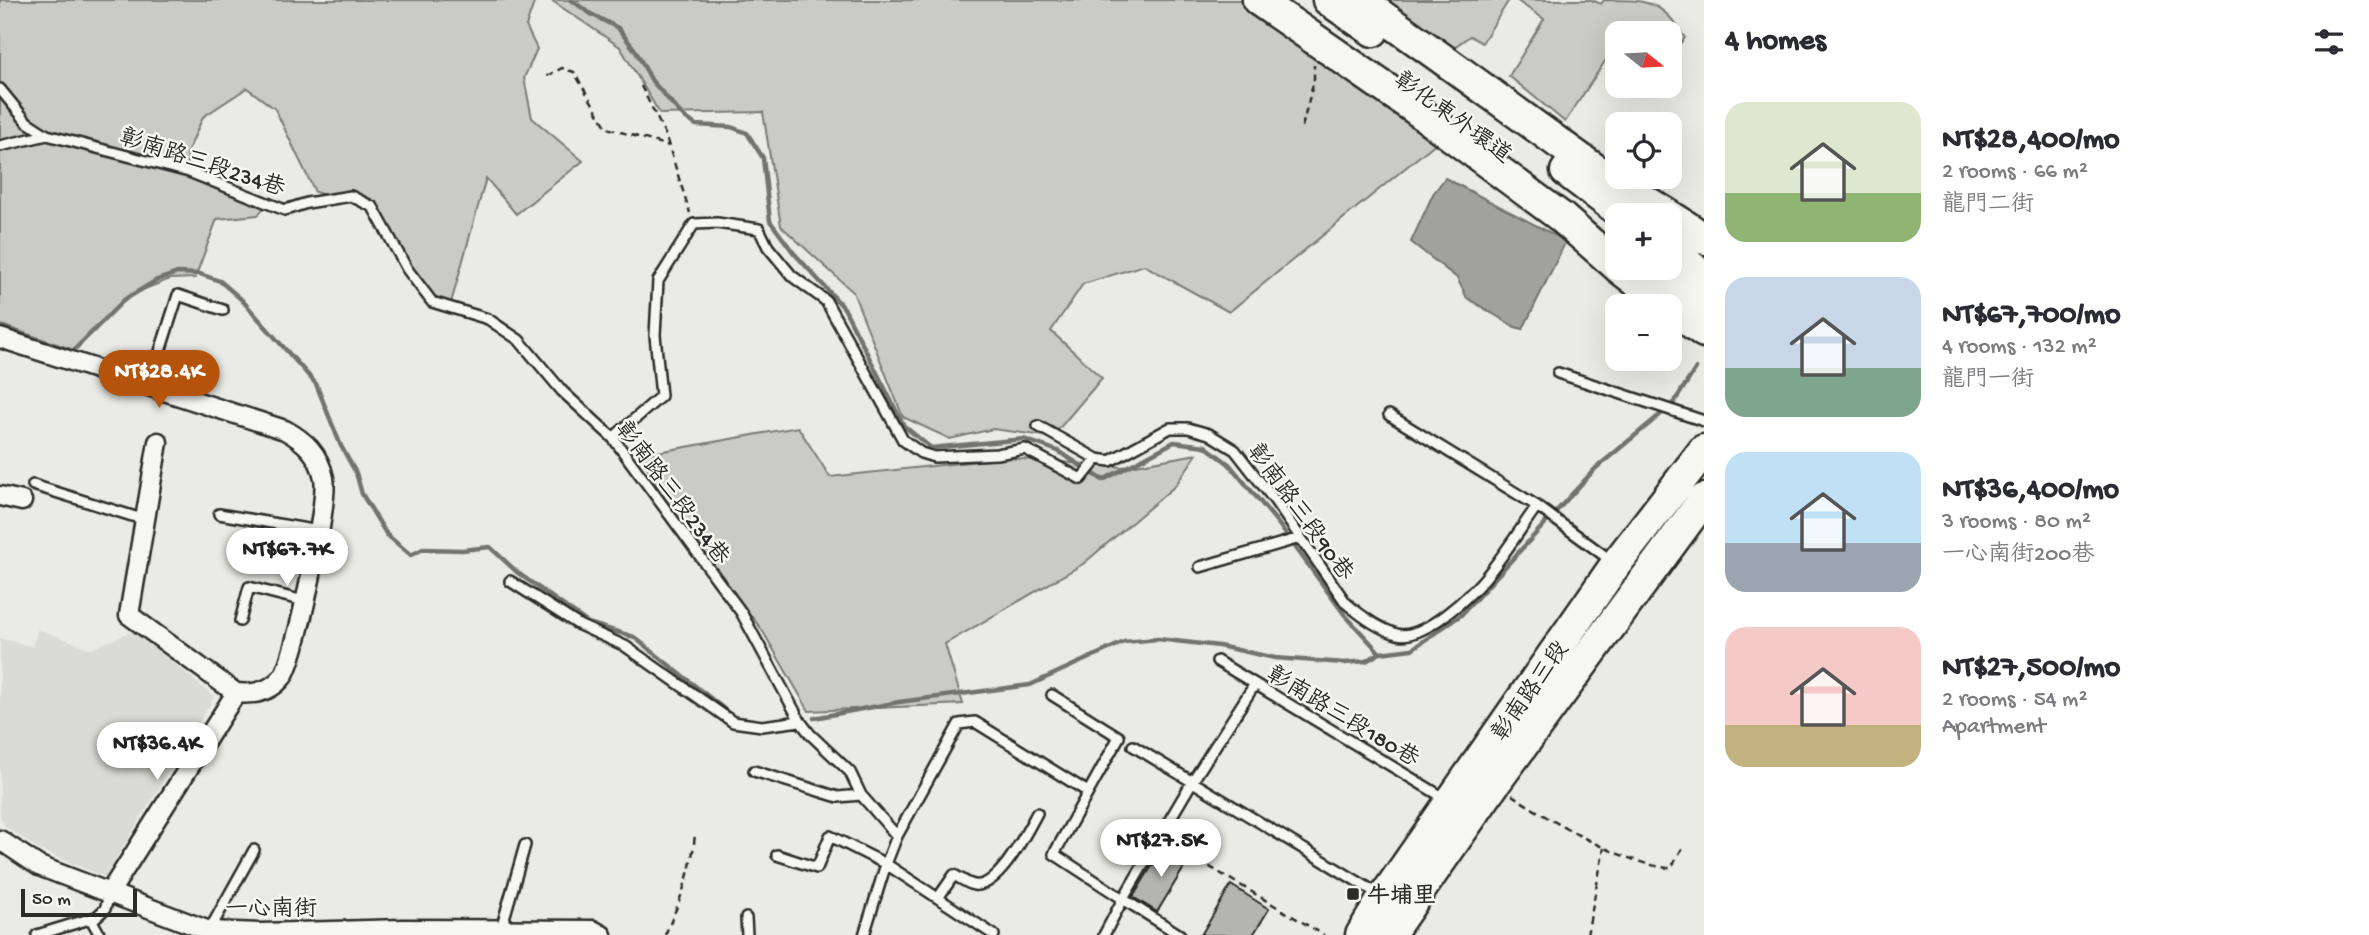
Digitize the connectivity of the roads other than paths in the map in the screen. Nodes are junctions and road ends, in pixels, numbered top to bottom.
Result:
1 (1258, 0) edge
2 (1289, 0) edge
3 (1328, 0) edge
4 (1359, 0) edge
5 (0, 89) edge
6 (47, 135) junction
7 (0, 146) edge
8 (1608, 203) edge
9 (1605, 228) edge
10 (1704, 239) edge
11 (1605, 255) edge
12 (1682, 259) edge
13 (1704, 277) edge
14 (1635, 280) edge
15 (1673, 280) edge
16 (1652, 294) edge
17 (1704, 306) edge
18 (223, 310) dead end
19 (1682, 316) edge
20 (1704, 332) edge
21 (0, 338) edge
22 (1558, 373) dead end
23 (149, 386) junction
24 (1389, 415) dead end
25 (1704, 421) edge
26 (1038, 426) dead end
27 (612, 438) junction
28 (158, 442) dead end
29 (1704, 450) edge
30 (1097, 459) junction
31 (33, 485) dead end
32 (0, 496) edge
33 (1704, 499) edge
34 (22, 501) dead end
35 (1537, 506) junction
36 (219, 514) dead end
37 (145, 520) junction
38 (319, 531) junction
39 (1300, 538) junction
40 (1616, 564) junction
41 (1200, 567) dead end
42 (510, 581) dead end
43 (304, 601) junction
44 (240, 621) dead end
45 (1217, 662) dead end
46 (1255, 684) junction
47 (236, 692) junction
48 (1052, 695) dead end
49 (800, 721) junction
50 (1133, 746) dead end
51 (754, 771) dead end
52 (1192, 782) junction
53 (1088, 792) junction
54 (861, 795) junction
55 (1450, 802) junction
56 (1037, 813) dead end
57 (897, 836) junction
58 (0, 840) edge
59 (525, 845) dead end
60 (254, 850) dead end
61 (777, 855) dead end
62 (886, 864) junction
63 (110, 892) junction
64 (1384, 897) junction
65 (938, 898) junction
66 (1123, 899) junction
67 (746, 918) dead end
68 (91, 919) junction
69 (501, 929) junction
70 (209, 931) junction
71 (403, 932) edge
72 (1169, 932) edge
73 (991, 934) edge
74 (37, 935) edge
75 (100, 935) edge
76 (603, 935) edge
77 (747, 935) edge
78 (864, 935) edge
79 (1104, 935) edge
80 (1180, 935) edge
81 (1361, 935) edge
82 (1389, 935) edge

1 - 11 main road
2 - 9 main road, 彰化東外環道
3 - 8 main road, 彰化東外環道
4 - 10 main road
5 - 6 lane, 彰南路三段234巷
6 - 7 lane
6 - 27 lane, 彰南路三段234巷
12 - 13 main road
14 - 16 main road
15 - 17 main road
18 - 23 lane
19 - 20 main road
21 - 23 street
22 - 25 lane
23 - 38 street
24 - 35 lane
26 - 30 lane
27 - 30 lane, 彰南路三段90巷
27 - 49 lane, 彰南路三段234巷
28 - 37 street
29 - 40 main road, 彰南路三段
30 - 39 lane, 彰南路三段90巷
31 - 37 lane
32 - 34 street
33 - 82 main road, 彰南路三段
35 - 39 lane, 彰南路三段90巷
35 - 40 lane
36 - 38 lane
37 - 47 street
38 - 43 street
39 - 41 lane
40 - 55 main road, 彰南路三段
42 - 49 lane
43 - 44 lane
43 - 47 street
45 - 46 lane, 彰南路三段180巷
46 - 52 lane
46 - 55 lane, 彰南路三段180巷
47 - 63 street
48 - 53 lane
49 - 54 lane, 彰南路三段234巷
50 - 52 lane
51 - 54 lane
52 - 64 lane
52 - 66 lane
53 - 57 lane
53 - 66 lane
54 - 57 lane, 彰南路三段234巷
55 - 64 main road, 彰南路三段
56 - 65 lane
57 - 62 lane
58 - 63 street, 一心南街
59 - 69 lane
60 - 70 lane
61 - 62 lane
62 - 65 lane
62 - 78 lane
63 - 68 lane
63 - 70 street, 一心南街
64 - 81 main road, 彰南路三段
65 - 73 lane
66 - 72 lane
66 - 79 lane
67 - 77 lane
68 - 74 lane
68 - 75 lane
69 - 71 street, 一心南街
69 - 76 street, 一心南街
70 - 71 street, 一心南街
72 - 80 lane

